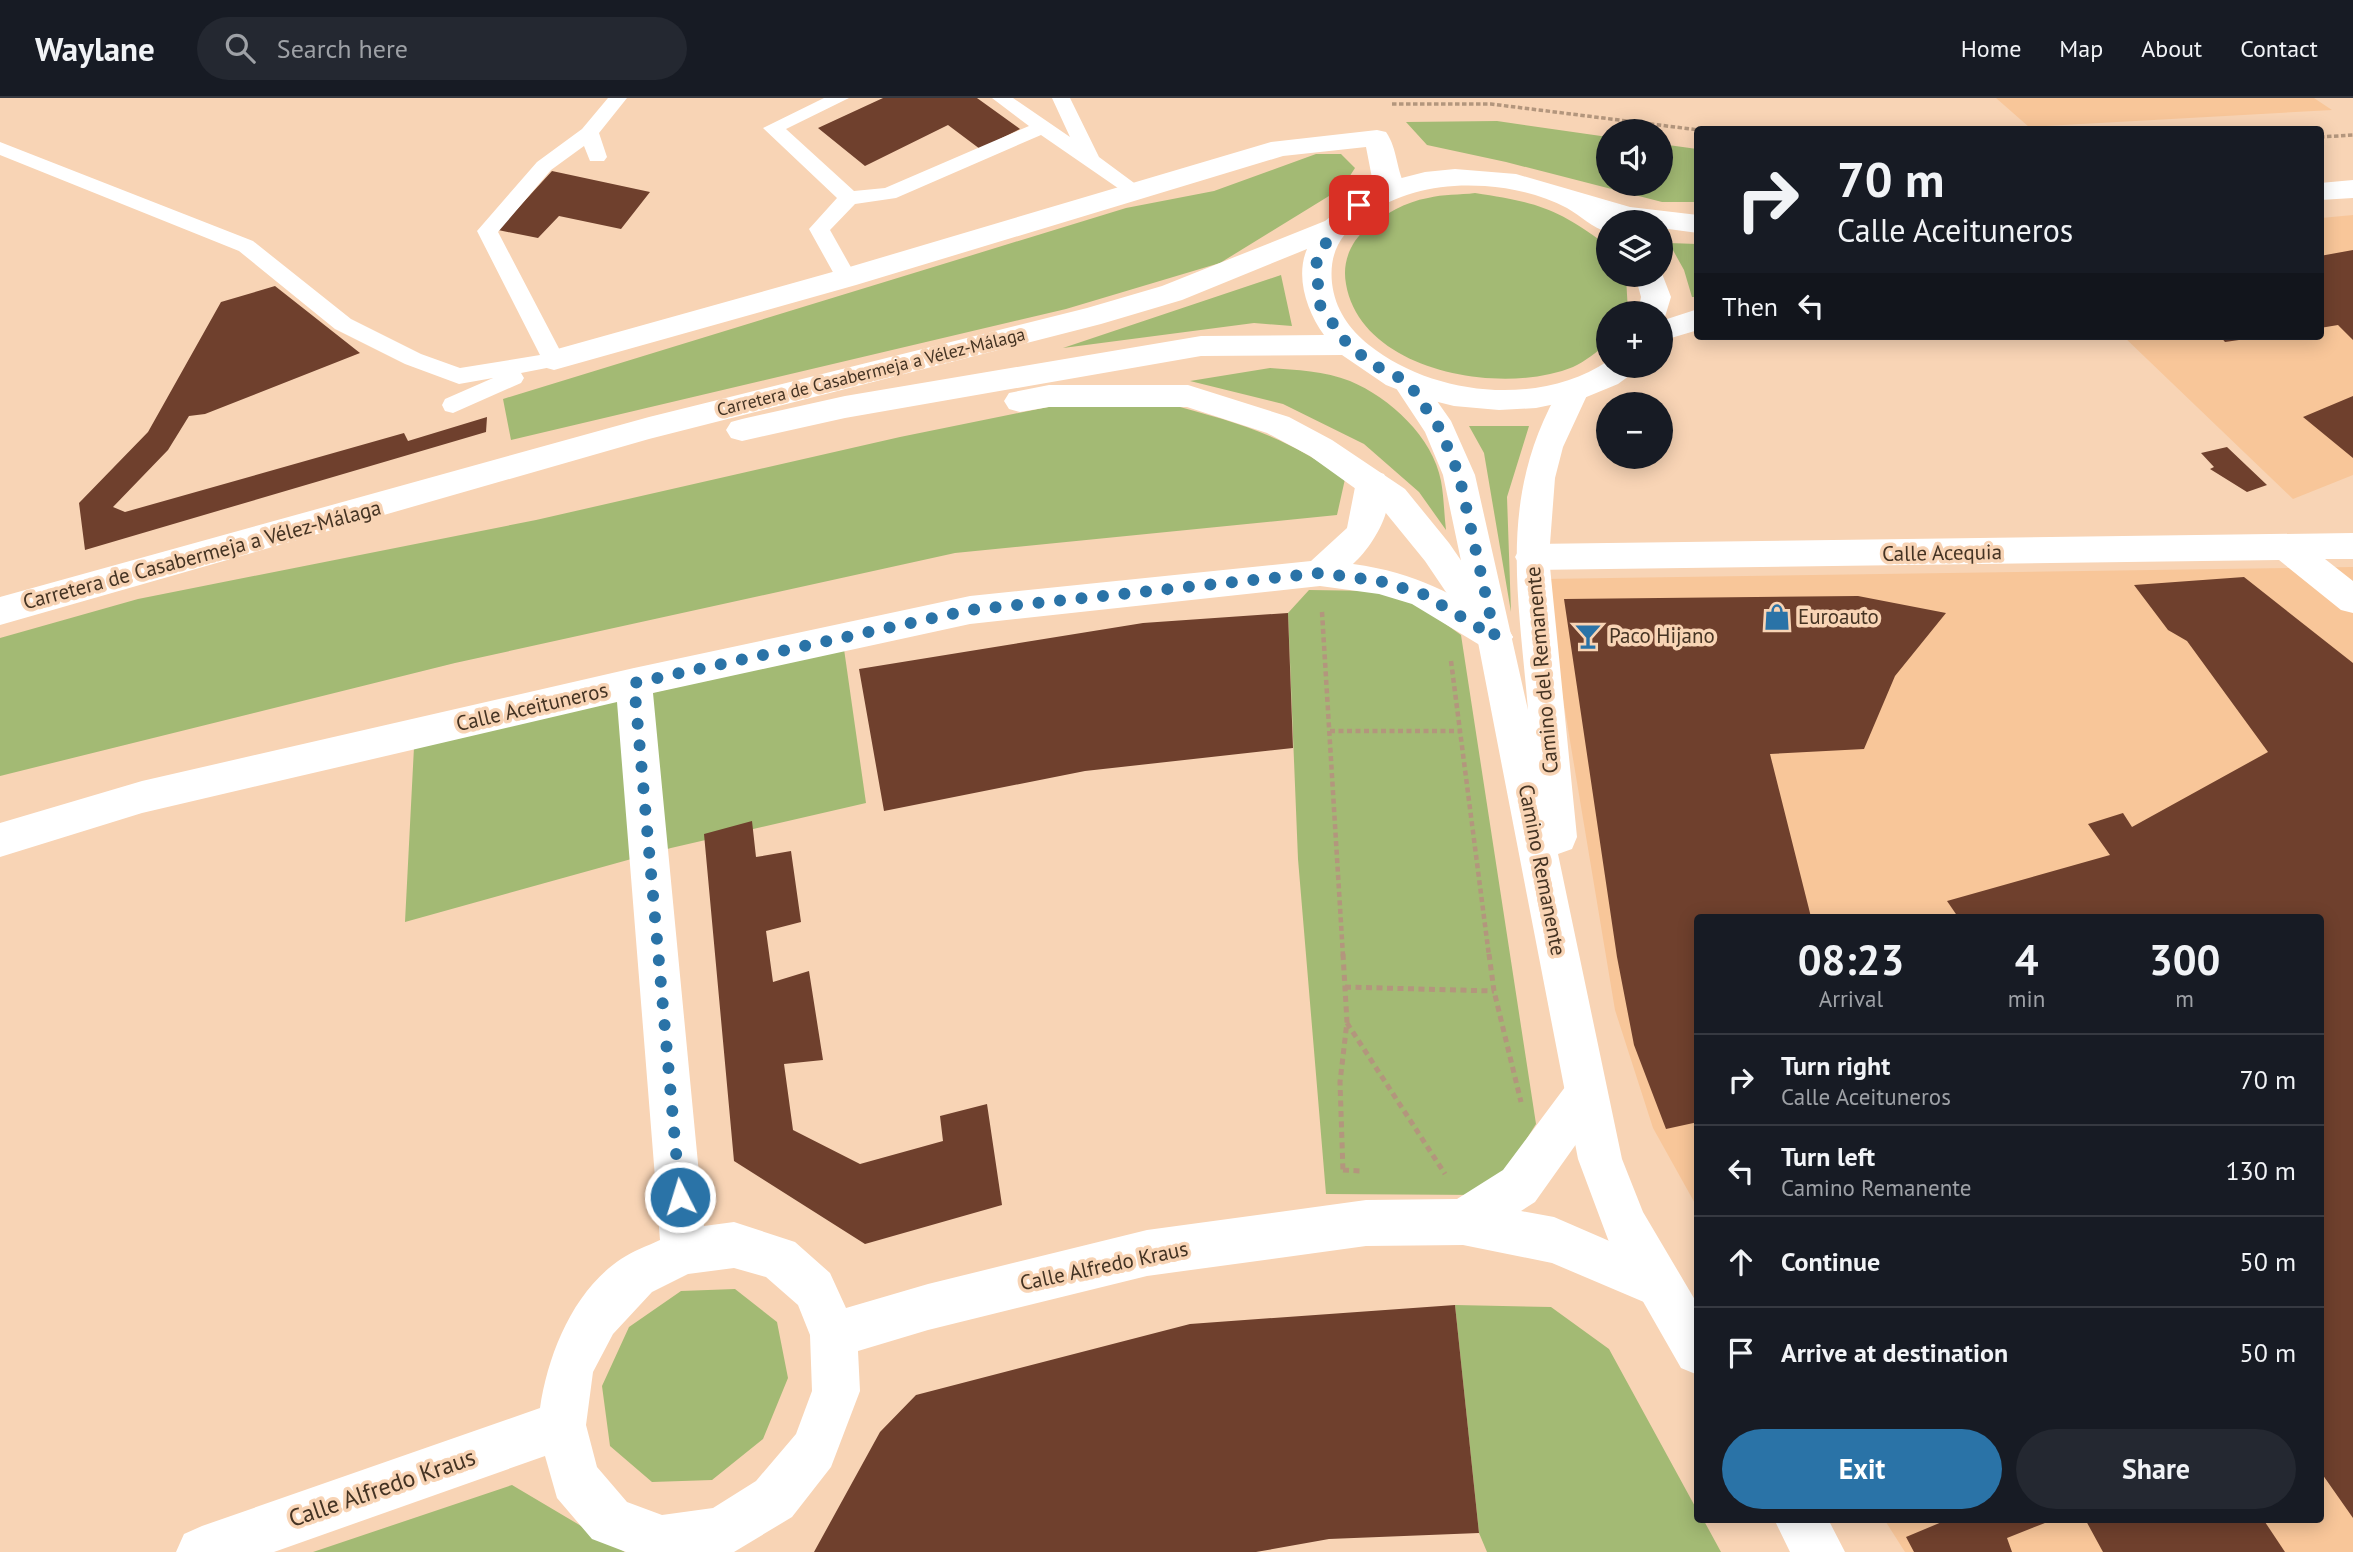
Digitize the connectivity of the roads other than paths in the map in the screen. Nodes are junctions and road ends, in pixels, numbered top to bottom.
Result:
1 (618, 98) edge
2 (841, 98) edge
3 (1001, 98) edge
4 (1061, 98) edge
5 (1043, 127) junction
6 (589, 133) junction
7 (0, 148) edge
8 (597, 157) dead end
9 (1090, 159) junction
10 (1393, 189) junction
11 (2353, 189) edge
12 (1135, 191) junction
13 (2324, 192) edge
14 (849, 198) junction
15 (1572, 200) junction
16 (1596, 215) edge
17 (1694, 224) edge
18 (1333, 228) junction
19 (846, 278) junction
20 (1694, 320) edge
21 (1673, 327) edge
22 (1348, 345) junction
23 (554, 360) junction
24 (1599, 378) edge
25 (1408, 382) junction
26 (1574, 391) junction
27 (453, 405) dead end
28 (726, 433) junction
29 (1372, 482) junction
30 (404, 499) junction
31 (2353, 546) edge
32 (2288, 549) junction
33 (1531, 557) junction
34 (1320, 573) junction
35 (2353, 600) edge
36 (0, 611) edge
37 (1495, 637) junction
38 (634, 683) junction
39 (0, 840) edge
40 (1577, 1038) junction
41 (1586, 1094) junction
42 (1463, 1222) junction
43 (684, 1252) junction
44 (1658, 1285) junction
45 (834, 1335) junction
46 (1694, 1344) edge
47 (562, 1425) junction
48 (1801, 1523) edge
49 (723, 1542) edge
50 (202, 1552) edge
51 (1819, 1552) edge

1 - 6 lane
2 - 14 lane
3 - 5 lane
4 - 9 lane
5 - 9 lane
5 - 14 lane
6 - 8 lane
6 - 23 lane
7 - 23 lane
9 - 12 lane
10 - 12 street
10 - 15 street
10 - 18 street
11 - 13 street
12 - 19 street
14 - 19 lane
15 - 16 street
15 - 17 street
18 - 22 street
18 - 30 street, Carretera de Casabermeja a Vélez-Málaga
19 - 23 street
20 - 21 street
22 - 25 street
22 - 28 street, Carretera de Casabermeja a Vélez-Málaga
23 - 27 lane
24 - 26 street
25 - 26 street
25 - 37 street, Camino Remanente
26 - 33 street, Camino del Remanente
28 - 29 street
28 - 30 street, Carretera de Casabermeja a Vélez-Málaga
29 - 34 street
29 - 37 street
30 - 36 street, Carretera de Casabermeja a Vélez-Málaga
31 - 32 street, Calle Acequia
32 - 33 street, Calle Acequia
32 - 35 street
33 - 40 street, Camino del Remanente
34 - 37 street, Calle Aceituneros
34 - 38 street, Calle Aceituneros
37 - 40 street, Camino Remanente
38 - 39 street, Calle Aceituneros
38 - 43 street
40 - 41 street, Camino Remanente
41 - 42 street
41 - 44 street, Camino Remanente
42 - 44 street, Calle Alfredo Kraus
42 - 45 street, Calle Alfredo Kraus
43 - 45 street
43 - 47 street
44 - 46 street, Camino Remanente
45 - 49 street
47 - 49 street
47 - 50 street, Calle Alfredo Kraus
48 - 51 street

